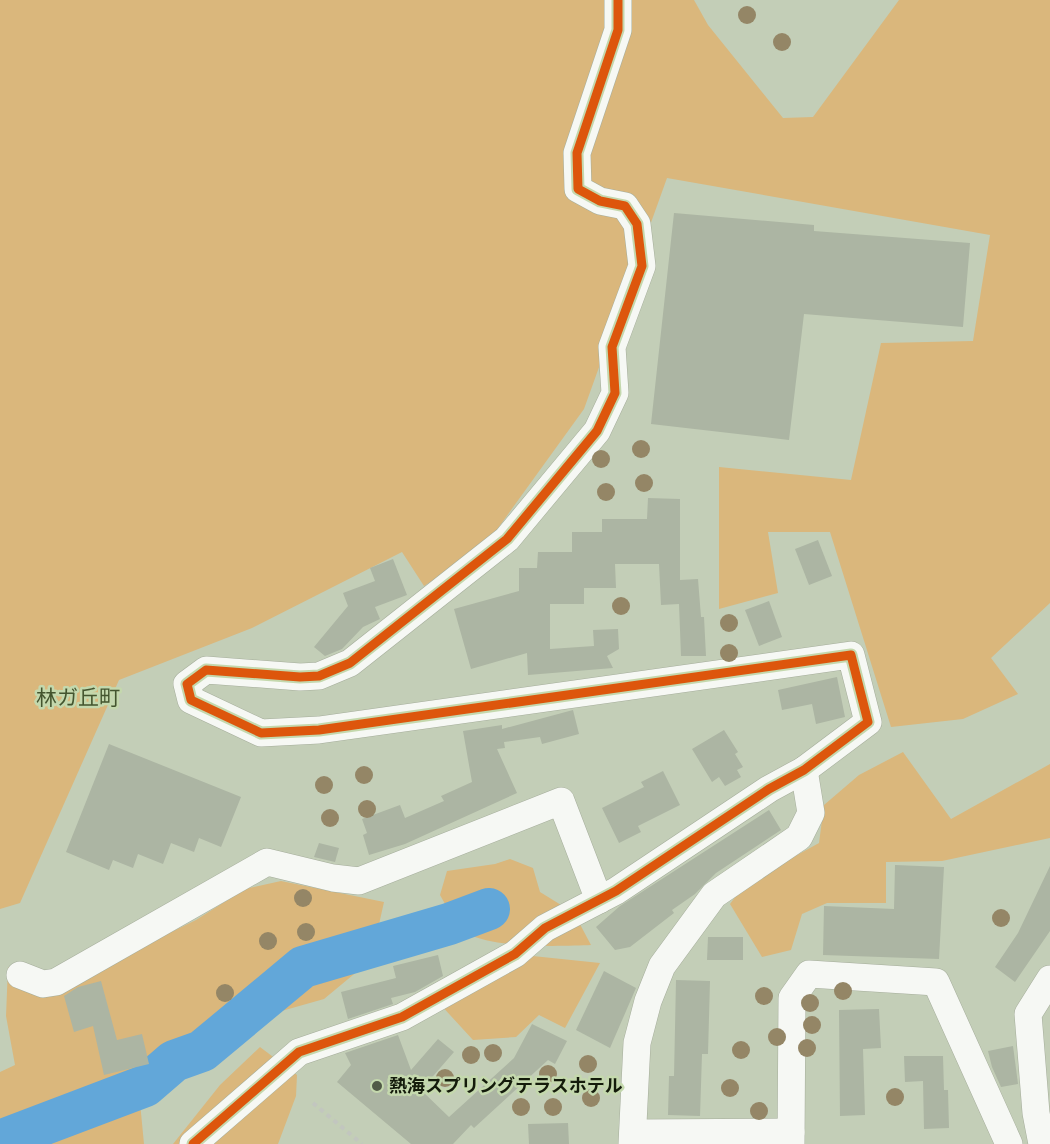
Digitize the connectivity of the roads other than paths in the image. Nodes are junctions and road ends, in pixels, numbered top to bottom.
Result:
1 (618, 0) edge
2 (804, 770) junction
3 (599, 900) junction
4 (20, 975) dead end
5 (1050, 979) edge
6 (633, 1138) edge
7 (791, 1138) edge
8 (193, 1144) edge
9 (1009, 1144) edge
10 (1042, 1144) edge

1 - 2 street
2 - 3 street
2 - 6 street
3 - 4 street
3 - 8 street
5 - 10 street
6 - 7 street
7 - 9 street

